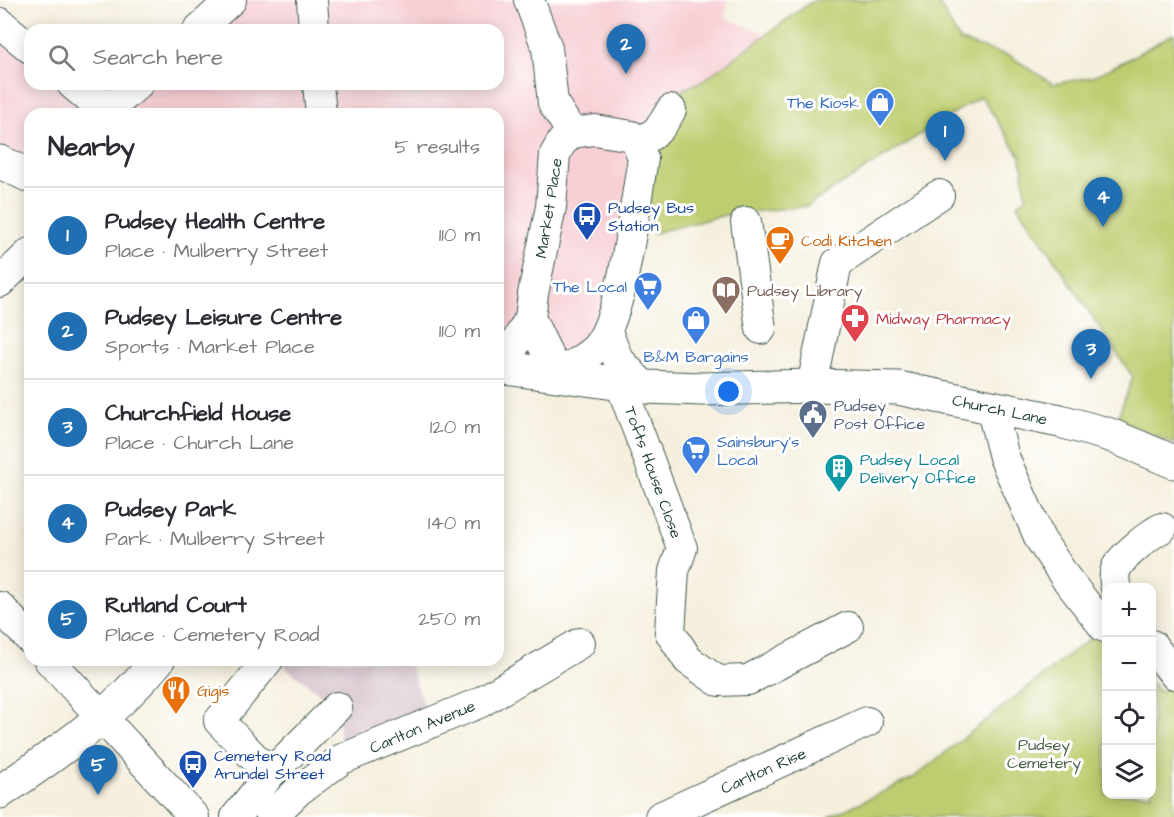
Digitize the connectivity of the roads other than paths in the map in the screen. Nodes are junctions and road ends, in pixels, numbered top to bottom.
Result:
1 (231, 0) edge
2 (312, 0) edge
3 (528, 0) edge
4 (0, 23) edge
5 (205, 24) edge
6 (314, 24) edge
7 (24, 43) edge
8 (79, 90) edge
9 (131, 90) edge
10 (319, 90) edge
11 (320, 108) edge
12 (671, 110) dead end
13 (572, 133) junction
14 (637, 141) junction
15 (0, 162) edge
16 (24, 173) edge
17 (939, 195) dead end
18 (746, 222) dead end
19 (24, 259) edge
20 (0, 282) edge
21 (530, 318) junction
22 (761, 330) dead end
23 (607, 332) junction
24 (504, 356) edge
25 (504, 368) edge
26 (557, 374) junction
27 (632, 386) junction
28 (812, 386) junction
29 (991, 407) junction
30 (1174, 462) edge
31 (1170, 524) edge
32 (1114, 583) edge
33 (0, 607) edge
34 (1102, 624) edge
35 (848, 627) dead end
36 (24, 630) edge
37 (580, 643) dead end
38 (1156, 650) edge
39 (55, 666) edge
40 (153, 666) edge
41 (263, 666) edge
42 (1174, 674) edge
43 (337, 707) dead end
44 (103, 718) junction
45 (867, 723) dead end
46 (270, 774) junction
47 (0, 792) edge
48 (194, 817) edge
49 (236, 817) edge
50 (271, 817) edge
51 (660, 817) edge

1 - 5 street
2 - 6 street
3 - 13 street
4 - 7 street
8 - 9 street
10 - 11 street
12 - 14 street
13 - 14 street
13 - 21 street, Market Place
14 - 23 street
15 - 16 main road
17 - 28 street
18 - 22 street
19 - 20 street
21 - 24 street, Market Place
21 - 26 street
23 - 26 street
23 - 27 street
25 - 26 main road, Church Lane
26 - 27 main road, Church Lane
27 - 28 main road, Church Lane
27 - 35 street, Tofts House Close
28 - 29 main road, Church Lane
29 - 30 main road, Church Lane
29 - 34 street
31 - 32 street
33 - 36 street
37 - 50 street, Carlton Avenue
38 - 42 street
39 - 44 street
40 - 44 main road
41 - 46 street
43 - 46 street
44 - 47 main road
44 - 48 street
45 - 51 street, Carlton Rise
46 - 49 street

